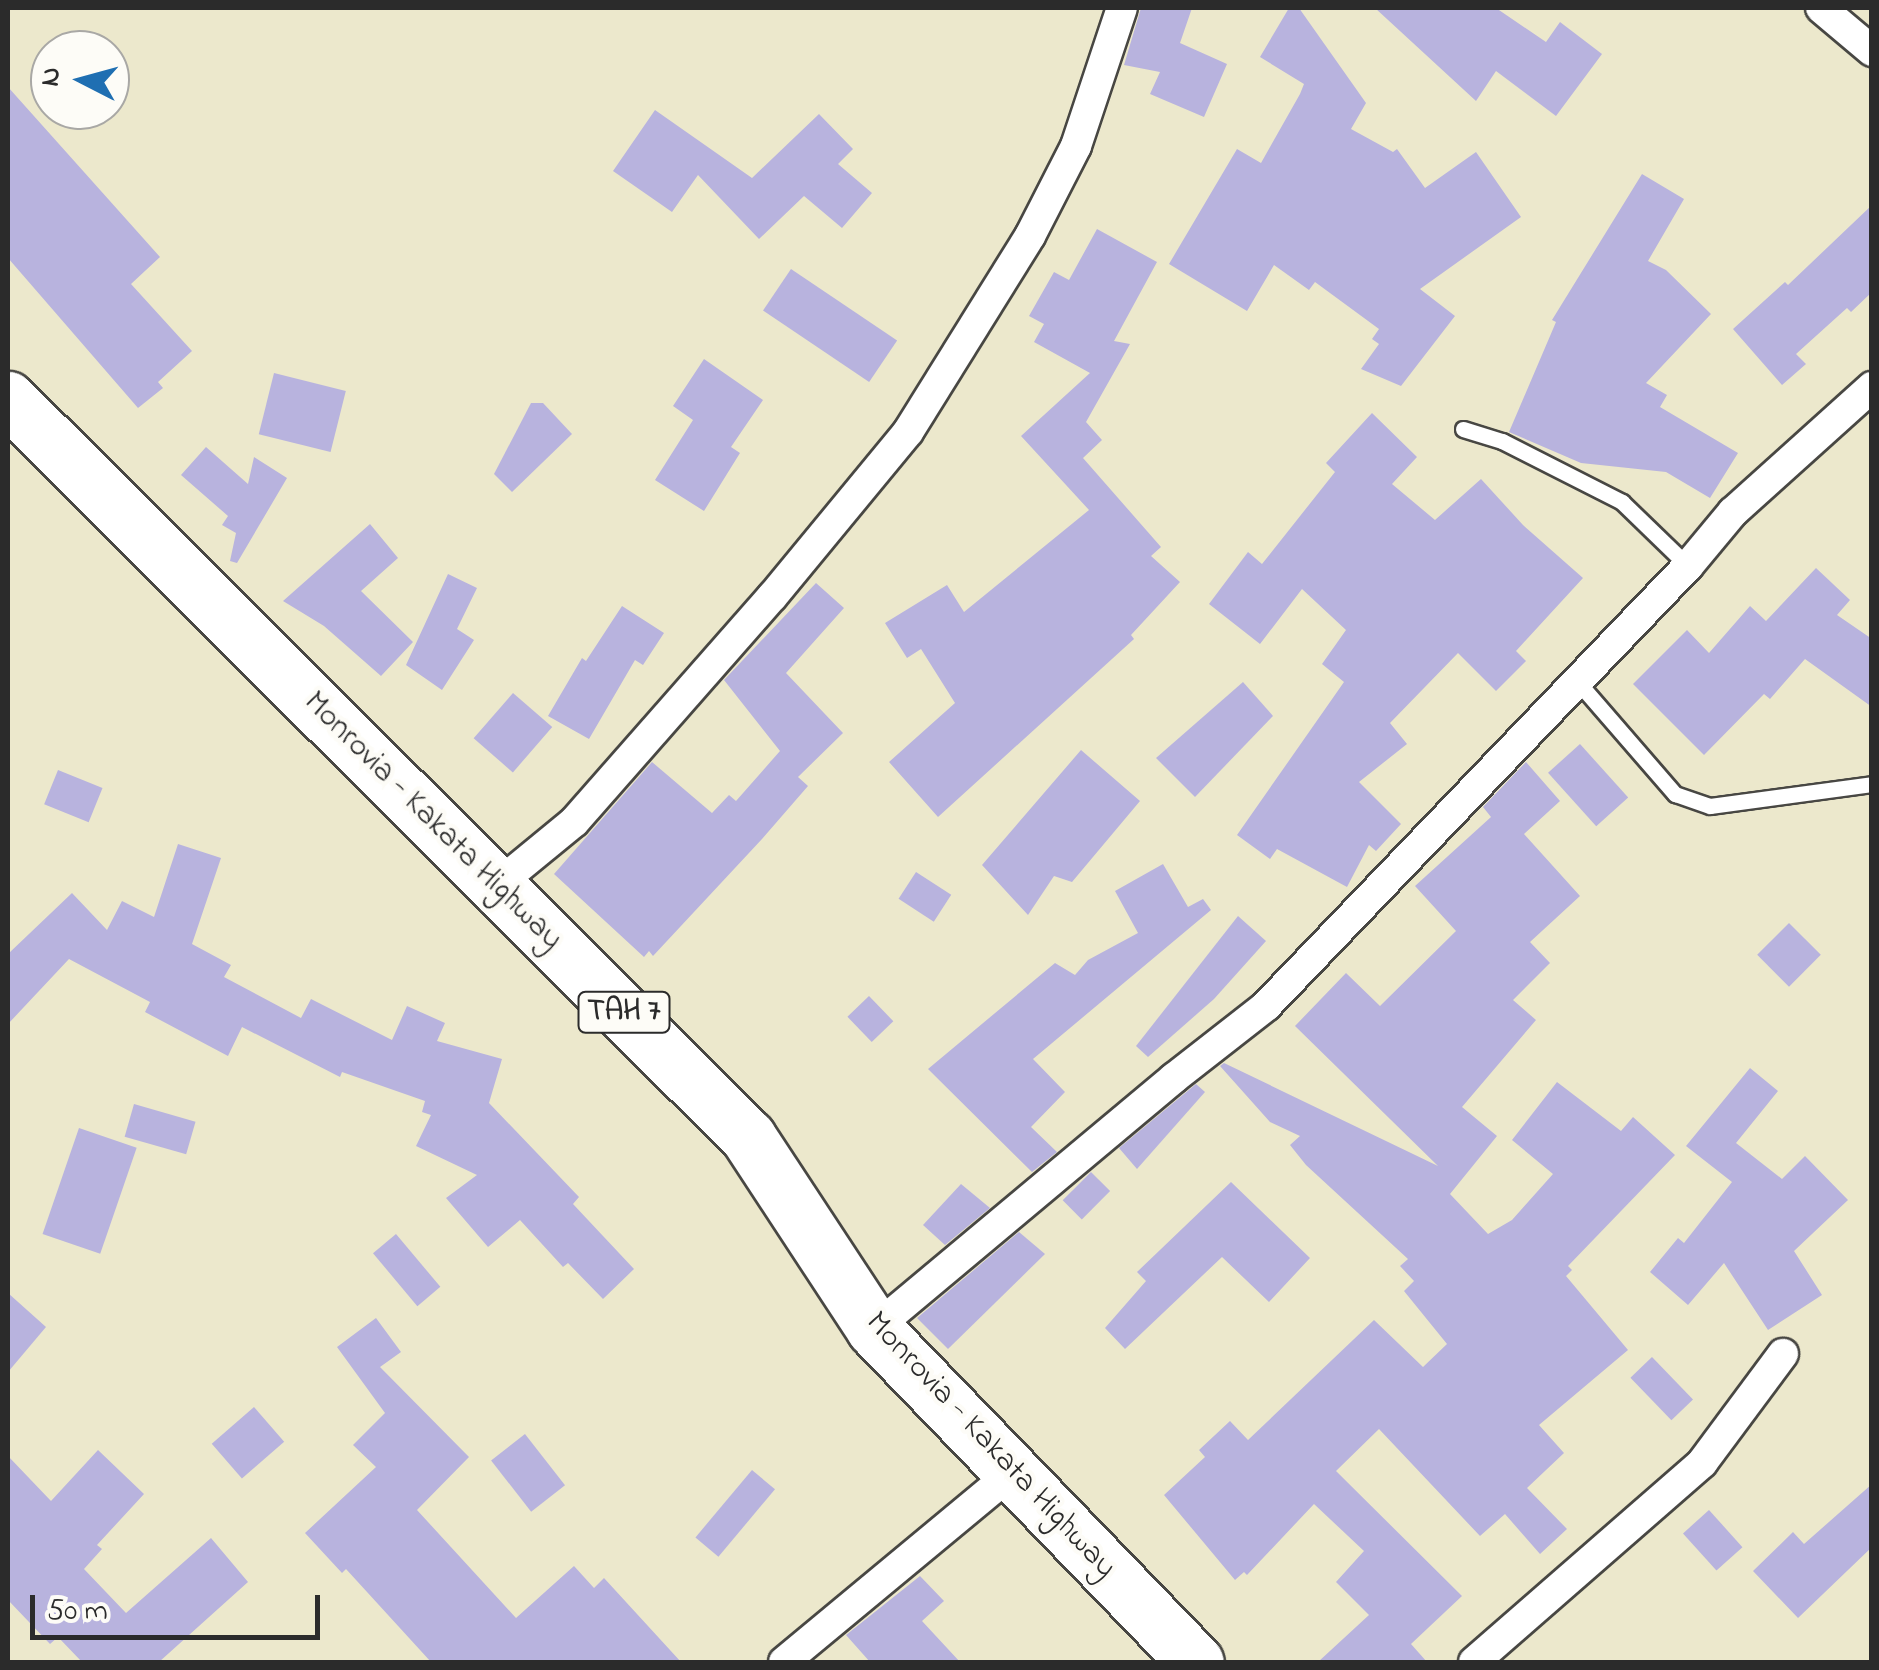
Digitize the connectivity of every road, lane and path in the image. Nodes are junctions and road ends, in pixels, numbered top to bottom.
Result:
1 (1122, 8) edge
2 (1821, 8) edge
3 (1872, 51) edge
4 (1872, 387) edge
5 (8, 399) edge
6 (1462, 429) dead end
7 (1688, 566) junction
8 (1576, 681) junction
9 (1872, 784) edge
10 (496, 886) junction
11 (874, 1329) junction
12 (1782, 1354) dead end
13 (1012, 1472) junction
14 (784, 1662) edge
15 (1196, 1662) edge
16 (1474, 1662) edge

1 - 10 street
2 - 3 street
4 - 7 street
5 - 10 highway, Monrovia - Kakata Highway / TAH 7
6 - 7 lane
7 - 8 street
8 - 9 lane
8 - 11 street
10 - 11 highway, Monrovia - Kakata Highway / TAH 7
11 - 13 highway, Monrovia - Kakata Highway / TAH 7
12 - 16 street
13 - 14 street
13 - 15 highway, Monrovia - Kakata Highway / TAH 7

